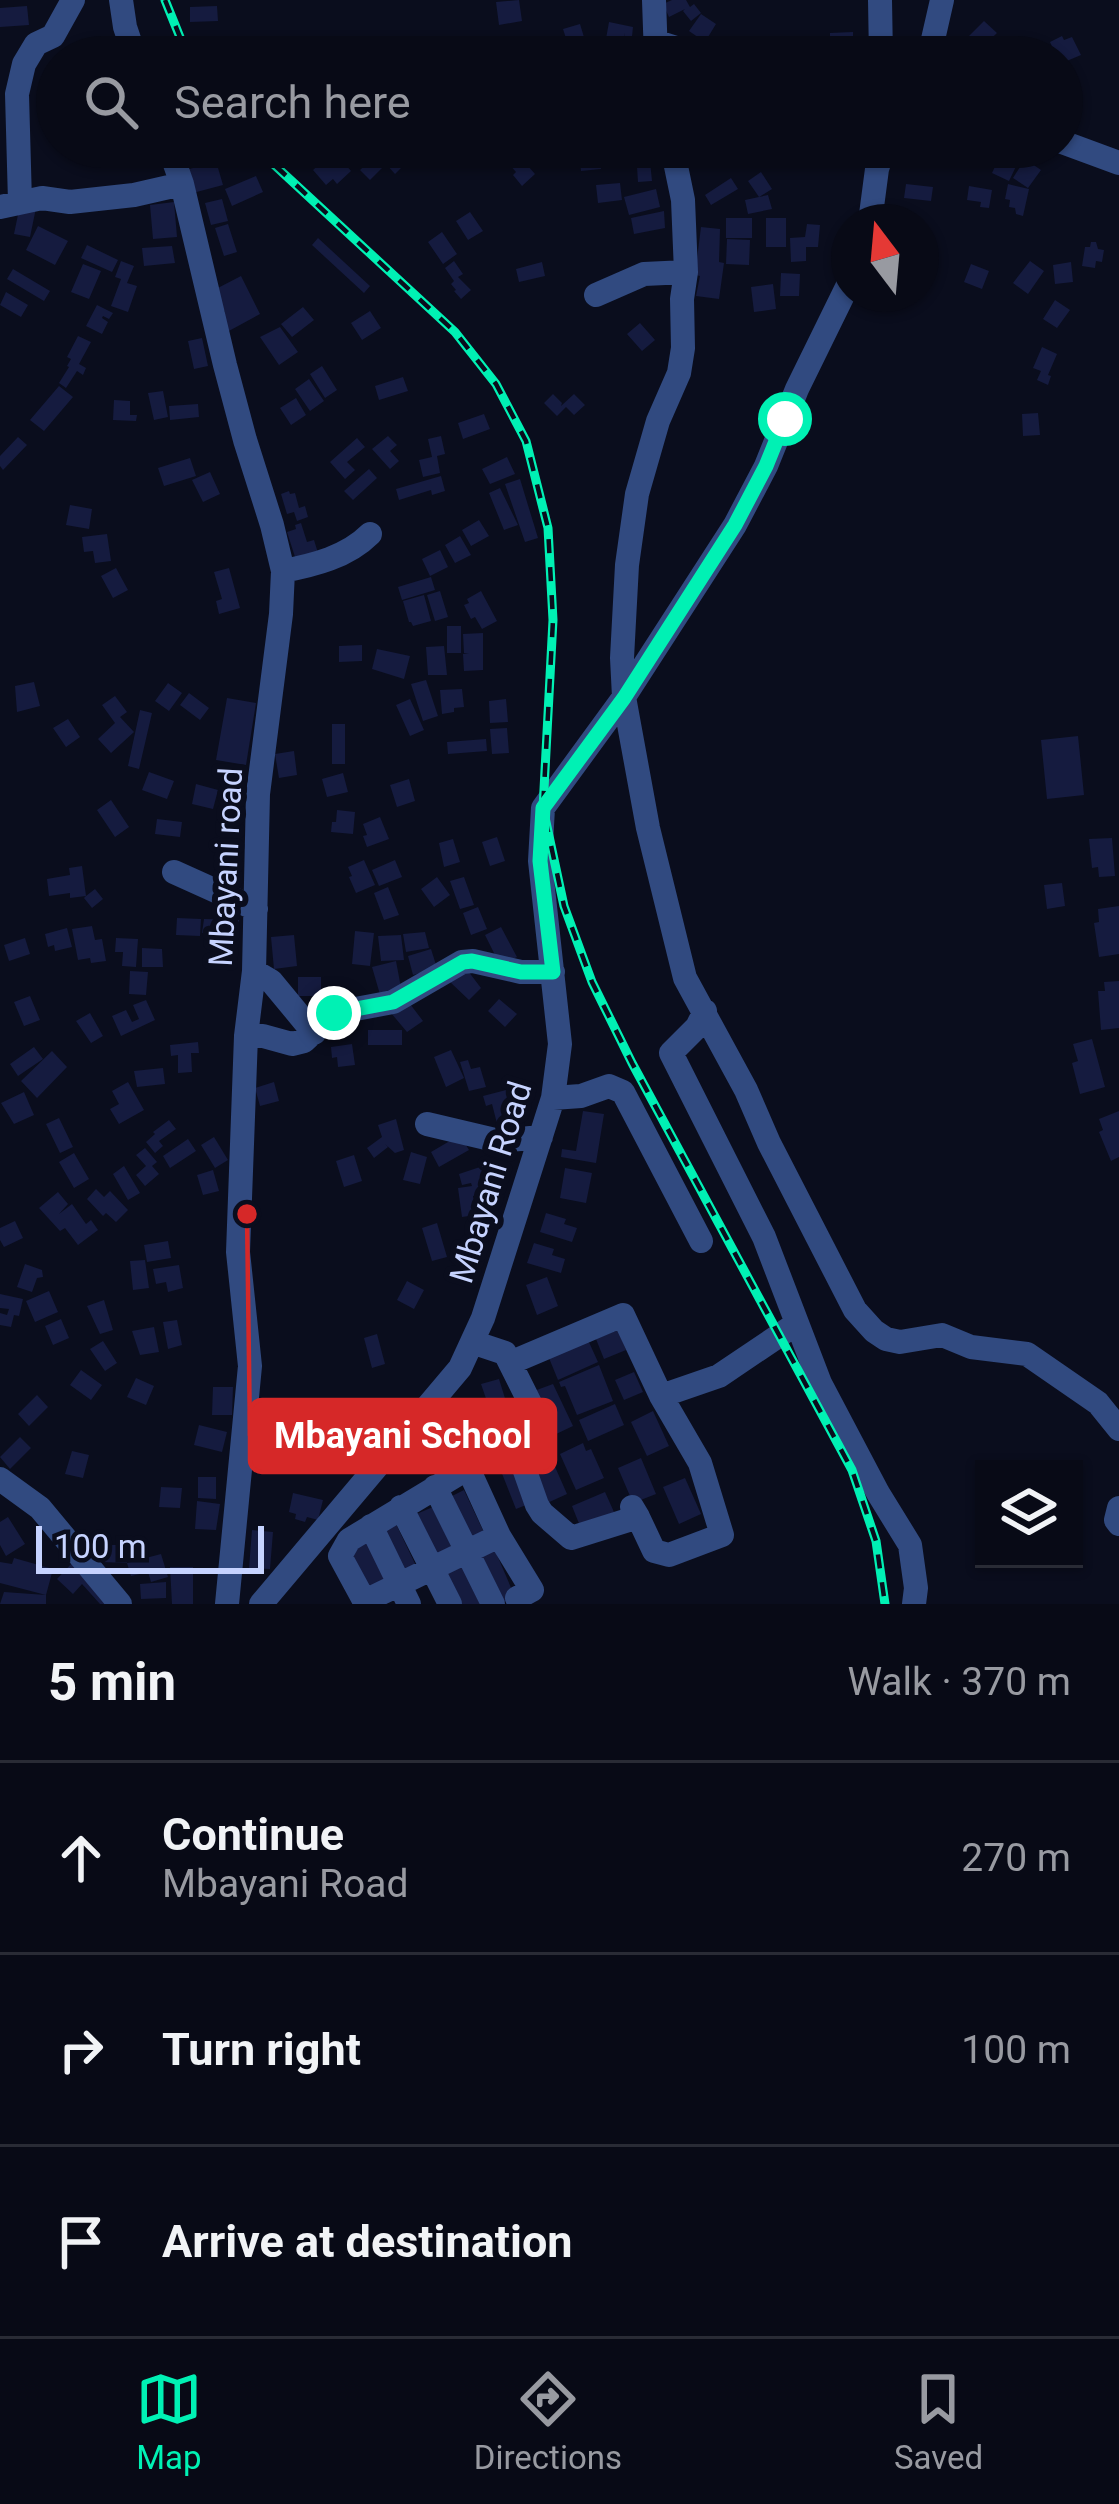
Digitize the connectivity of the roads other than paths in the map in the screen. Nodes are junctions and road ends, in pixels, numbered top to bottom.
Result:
1 (74, 0) edge
2 (121, 0) edge
3 (653, 0) edge
4 (880, 0) edge
5 (942, 0) edge
6 (53, 36) edge
7 (128, 36) edge
8 (654, 36) edge
9 (881, 36) edge
10 (933, 36) edge
11 (36, 44) edge
12 (1083, 150) edge
13 (1119, 163) edge
14 (176, 168) edge
15 (676, 168) edge
16 (877, 168) edge
17 (182, 184) junction
18 (10, 204) edge
19 (872, 204) edge
20 (686, 272) junction
21 (596, 295) dead end
22 (835, 312) edge
23 (370, 534) dead end
24 (283, 572) junction
25 (624, 698) junction
26 (173, 872) dead end
27 (256, 909) junction
28 (254, 971) junction
29 (553, 972) junction
30 (705, 1011) junction
31 (314, 1033) junction
32 (246, 1036) junction
33 (554, 1098) junction
34 (427, 1124) dead end
35 (541, 1137) junction
36 (701, 1240) dead end
37 (796, 1324) junction
38 (472, 1342) junction
39 (510, 1363) junction
40 (661, 1396) junction
41 (1119, 1429) edge
42 (514, 1439) junction
43 (467, 1466) junction
44 (0, 1479) edge
45 (435, 1486) junction
46 (401, 1508) junction
47 (1119, 1508) edge
48 (1119, 1524) edge
49 (371, 1526) junction
50 (499, 1536) junction
51 (467, 1552) junction
52 (433, 1570) junction
53 (405, 1594) edge
54 (509, 1602) edge
55 (365, 1603) edge
56 (120, 1604) edge
57 (227, 1604) edge
58 (261, 1604) edge
59 (450, 1604) edge
60 (914, 1604) edge

1 - 6 street
2 - 7 street
3 - 8 street
4 - 9 street
5 - 10 street
11 - 18 street
12 - 13 street
14 - 17 street, Mbayani road
15 - 20 street
16 - 19 street
17 - 18 street
17 - 24 street, Mbayani road
20 - 21 street
20 - 25 street
22 - 25 street, Mbayani Road
23 - 24 street
24 - 27 street, Mbayani road
25 - 29 street, Mbayani Road
25 - 30 street
26 - 27 street
27 - 28 street, Mbayani road
28 - 31 street
28 - 32 street, Mbayani road
29 - 31 street
29 - 33 street, Mbayani Road
30 - 37 street
30 - 41 street
31 - 32 street
32 - 57 street, Mbayani road
33 - 35 street, Mbayani Road
33 - 36 street
34 - 35 street
35 - 38 street, Mbayani Road
37 - 40 street
37 - 60 street
38 - 39 street
38 - 58 street, Mbayani Road
39 - 40 street
39 - 42 street
40 - 42 street
42 - 43 street
43 - 45 street
43 - 50 street
44 - 56 street
45 - 46 street
45 - 51 street
46 - 49 street
46 - 52 street
47 - 48 street
49 - 53 street
49 - 55 street
50 - 51 street
50 - 54 street
51 - 52 street
51 - 54 street
52 - 53 street
52 - 59 street
53 - 55 street

